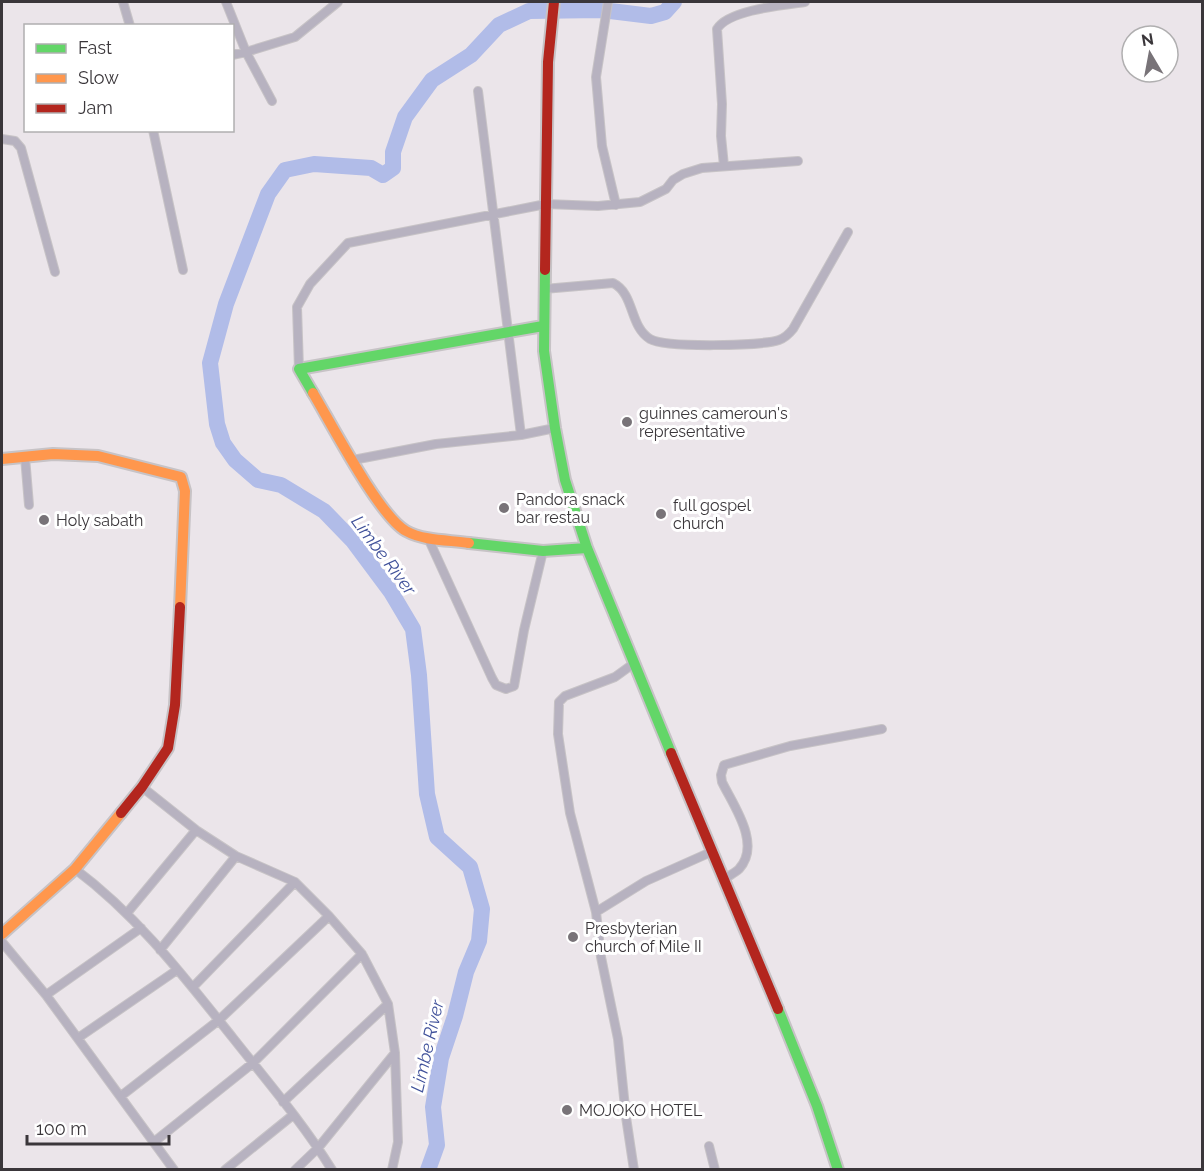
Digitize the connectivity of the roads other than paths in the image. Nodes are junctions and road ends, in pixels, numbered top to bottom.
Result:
1 (123, 2) edge
2 (226, 2) edge
3 (338, 2) edge
4 (554, 2) edge
5 (608, 2) edge
6 (805, 2) edge
7 (129, 24) edge
8 (246, 52) junction
9 (234, 55) edge
10 (478, 91) dead end
11 (272, 101) dead end
12 (153, 132) edge
13 (2, 139) edge
14 (798, 161) dead end
15 (724, 166) junction
16 (546, 204) junction
17 (616, 205) junction
18 (492, 214) junction
19 (848, 231) dead end
20 (183, 270) dead end
21 (55, 272) dead end
22 (544, 289) junction
23 (543, 326) junction
24 (509, 332) junction
25 (299, 369) junction
26 (555, 428) junction
27 (521, 435) junction
28 (25, 457) junction
29 (2, 459) edge
30 (353, 460) junction
31 (29, 505) dead end
32 (428, 538) junction
33 (587, 548) junction
34 (543, 551) junction
35 (633, 664) junction
36 (882, 729) dead end
37 (142, 787) junction
38 (196, 830) junction
39 (711, 852) junction
40 (236, 856) junction
41 (75, 870) junction
42 (723, 880) junction
43 (295, 882) junction
44 (596, 912) junction
45 (127, 913) junction
46 (329, 916) junction
47 (141, 928) junction
48 (2, 934) edge
49 (2, 942) edge
50 (160, 950) junction
51 (362, 954) junction
52 (177, 970) junction
53 (194, 987) junction
54 (46, 995) junction
55 (388, 1004) junction
56 (219, 1020) junction
57 (78, 1038) junction
58 (395, 1053) junction
59 (253, 1063) junction
60 (121, 1096) junction
61 (283, 1102) junction
62 (293, 1114) junction
63 (154, 1142) junction
64 (709, 1146) dead end
65 (318, 1148) junction
66 (174, 1170) edge
67 (225, 1170) edge
68 (295, 1170) edge
69 (332, 1170) edge
70 (392, 1170) edge
71 (634, 1170) edge
72 (716, 1170) edge
73 (838, 1170) edge

1 - 7 street
2 - 8 street
3 - 8 street
4 - 16 main road
5 - 17 street
6 - 15 street
8 - 9 street
8 - 11 street
10 - 18 street
12 - 20 street
13 - 21 street
14 - 15 street
15 - 17 street
16 - 17 street
16 - 18 street
16 - 22 main road
18 - 24 street
18 - 25 street
19 - 22 street
22 - 23 main road
23 - 24 main road
23 - 26 main road
24 - 25 main road
24 - 27 street
25 - 30 main road
26 - 27 street
26 - 33 main road
27 - 30 street
28 - 29 main road
28 - 31 street
28 - 37 main road
30 - 32 main road
32 - 34 main road
32 - 34 street
33 - 34 main road
33 - 35 main road
35 - 39 main road
35 - 44 street
36 - 42 street
37 - 38 street
37 - 41 main road
38 - 40 street
38 - 45 street
39 - 42 main road
39 - 44 street
40 - 43 street
40 - 50 street
41 - 45 street
41 - 48 main road
42 - 73 main road
43 - 46 street
43 - 53 street
44 - 71 street
45 - 47 street
46 - 51 street
46 - 56 street
47 - 50 street
47 - 54 street
49 - 54 street
50 - 52 street
51 - 55 street
51 - 59 street
52 - 53 street
52 - 57 street
53 - 56 street
54 - 57 street
55 - 58 street
55 - 61 street
56 - 59 street
56 - 60 street
57 - 60 street
58 - 65 street
58 - 70 street
59 - 61 street
59 - 63 street
60 - 63 street
61 - 62 street
62 - 65 street
62 - 67 street
63 - 66 street
64 - 72 street
65 - 68 street
65 - 69 street

